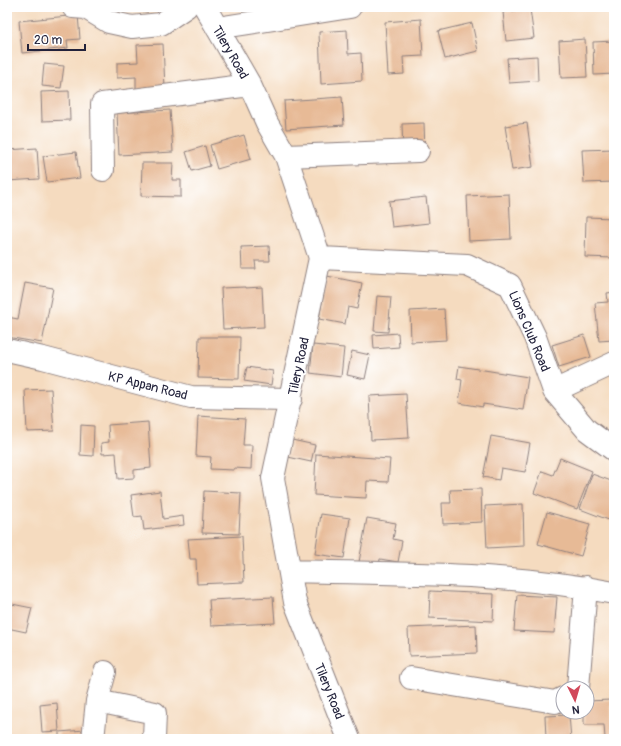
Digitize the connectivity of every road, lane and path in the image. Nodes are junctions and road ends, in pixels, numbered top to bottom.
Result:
1 (74, 7) edge
2 (186, 7) edge
3 (205, 7) edge
4 (350, 7) edge
5 (217, 28) junction
6 (250, 85) junction
7 (418, 151) dead end
8 (286, 156) junction
9 (103, 170) dead end
10 (320, 258) junction
11 (7, 350) edge
12 (614, 363) edge
13 (554, 391) junction
14 (291, 399) junction
15 (614, 450) edge
16 (290, 571) junction
17 (586, 587) junction
18 (614, 593) edge
19 (105, 672) dead end
20 (411, 678) dead end
21 (579, 680) edge
22 (97, 701) junction
23 (555, 702) edge
24 (93, 739) edge
25 (154, 739) edge
26 (349, 739) edge

1 - 2 street
3 - 5 street, Tilery Road
4 - 5 street
5 - 6 street, Tilery Road
6 - 8 street, Tilery Road
6 - 9 street
7 - 8 street
8 - 10 street, Tilery Road
10 - 13 street, Lions Club Road
10 - 14 street, Tilery Road
11 - 14 street, KP Appan Road
12 - 13 street
13 - 15 street, Lions Club Road
14 - 16 street, Tilery Road
16 - 17 street
16 - 26 street, Tilery Road
17 - 18 street
17 - 21 street
19 - 22 street
20 - 23 street
22 - 24 street
22 - 25 street

